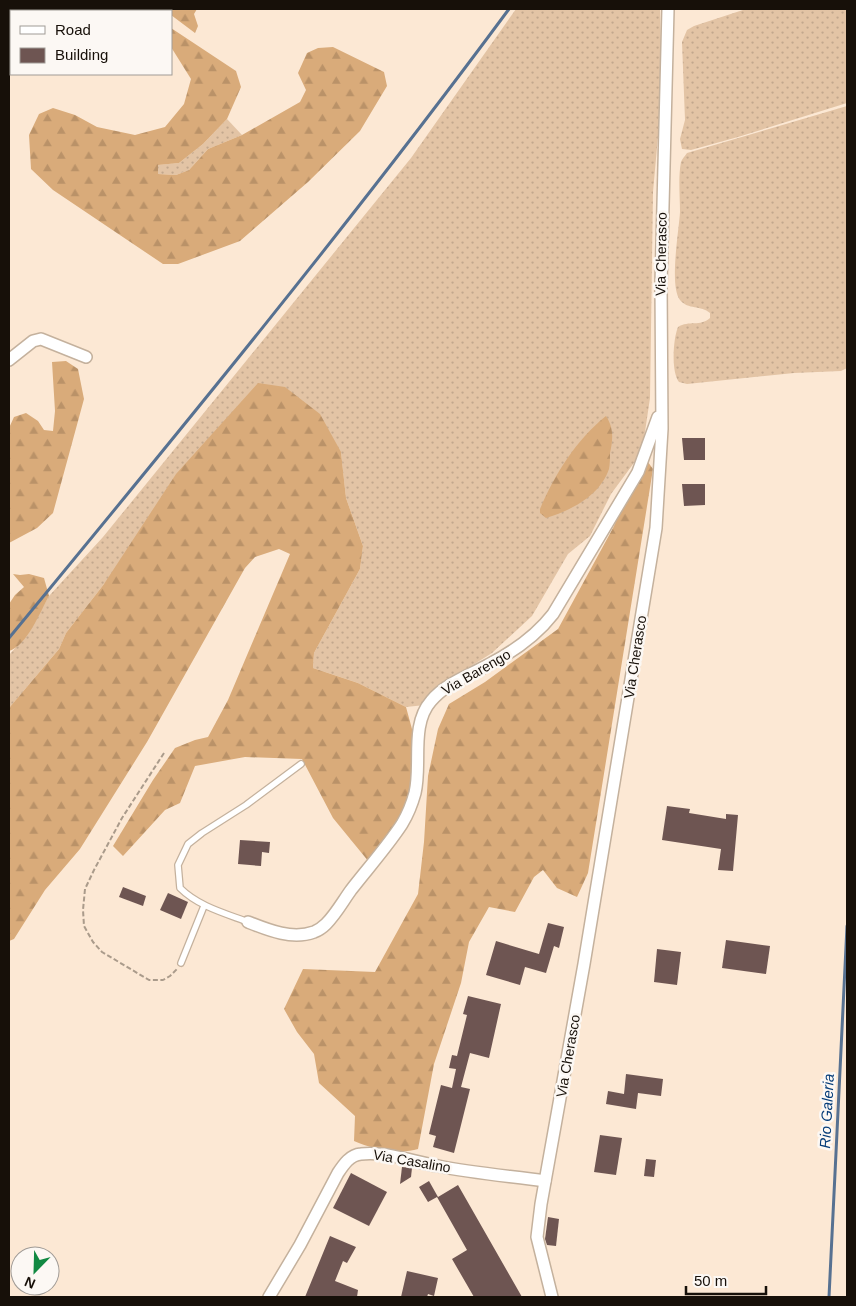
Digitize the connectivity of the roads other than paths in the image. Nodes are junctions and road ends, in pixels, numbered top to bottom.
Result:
1 (668, 9) edge
2 (86, 357) dead end
3 (9, 360) edge
4 (662, 408) junction
5 (301, 764) dead end
6 (204, 906) junction
7 (248, 922) joint
8 (181, 962) road end
9 (545, 1181) junction
10 (269, 1297) edge
11 (552, 1297) edge

1 - 4 street, Via Cherasco
2 - 3 street
4 - 7 street, Via Barengo
4 - 9 street, Via Cherasco
5 - 6 lane
6 - 7 lane
6 - 8 lane
9 - 10 street, Via Casalino
9 - 11 street, Via Cherasco

